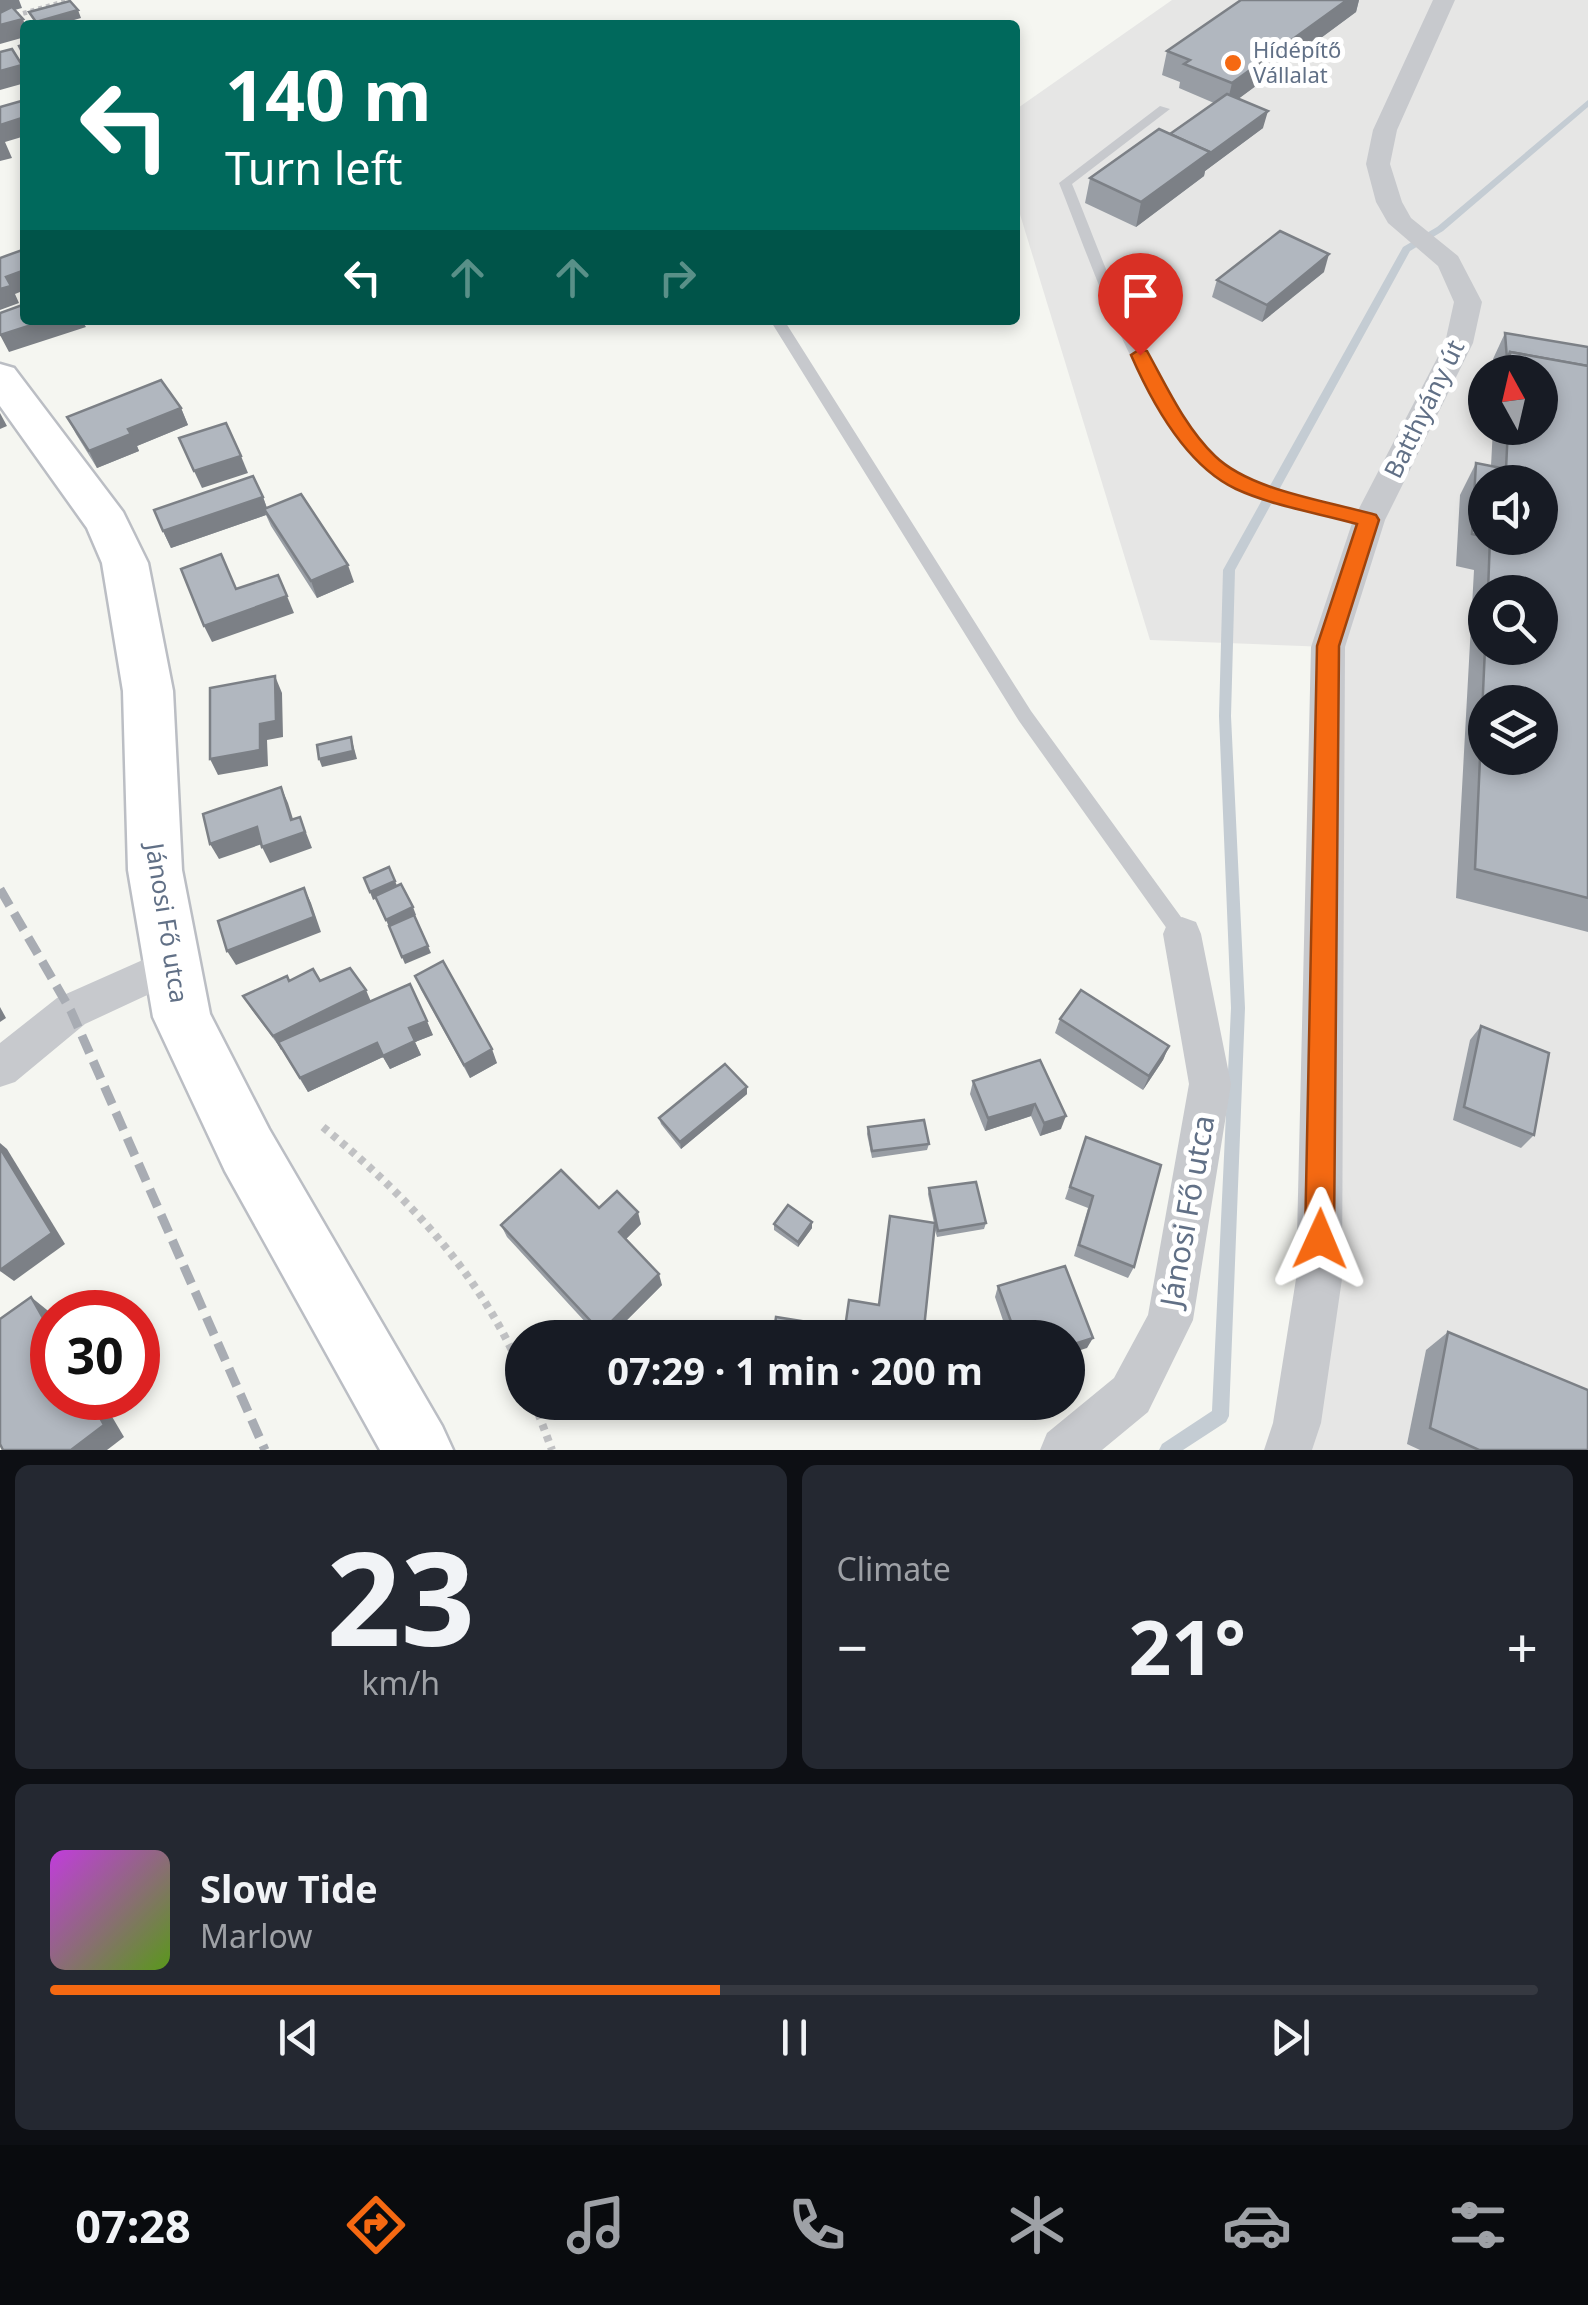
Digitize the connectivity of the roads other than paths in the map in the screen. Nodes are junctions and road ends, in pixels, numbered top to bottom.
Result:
1 (1444, 0) edge
2 (1164, 109) dead end
3 (780, 325) edge
4 (0, 377) edge
5 (1369, 520) junction
6 (1182, 934) joint
7 (172, 965) junction
8 (0, 1068) edge
9 (418, 1450) edge
10 (1064, 1450) edge
11 (1288, 1450) edge

1 - 5 street, Batthyány út
2 - 5 lane
3 - 6 lane
4 - 7 main road, Jánosi Fő utca
5 - 11 street, Batthyány út
6 - 10 street, Jánosi Fő utca
7 - 8 street
7 - 9 main road, Jánosi Fő utca

